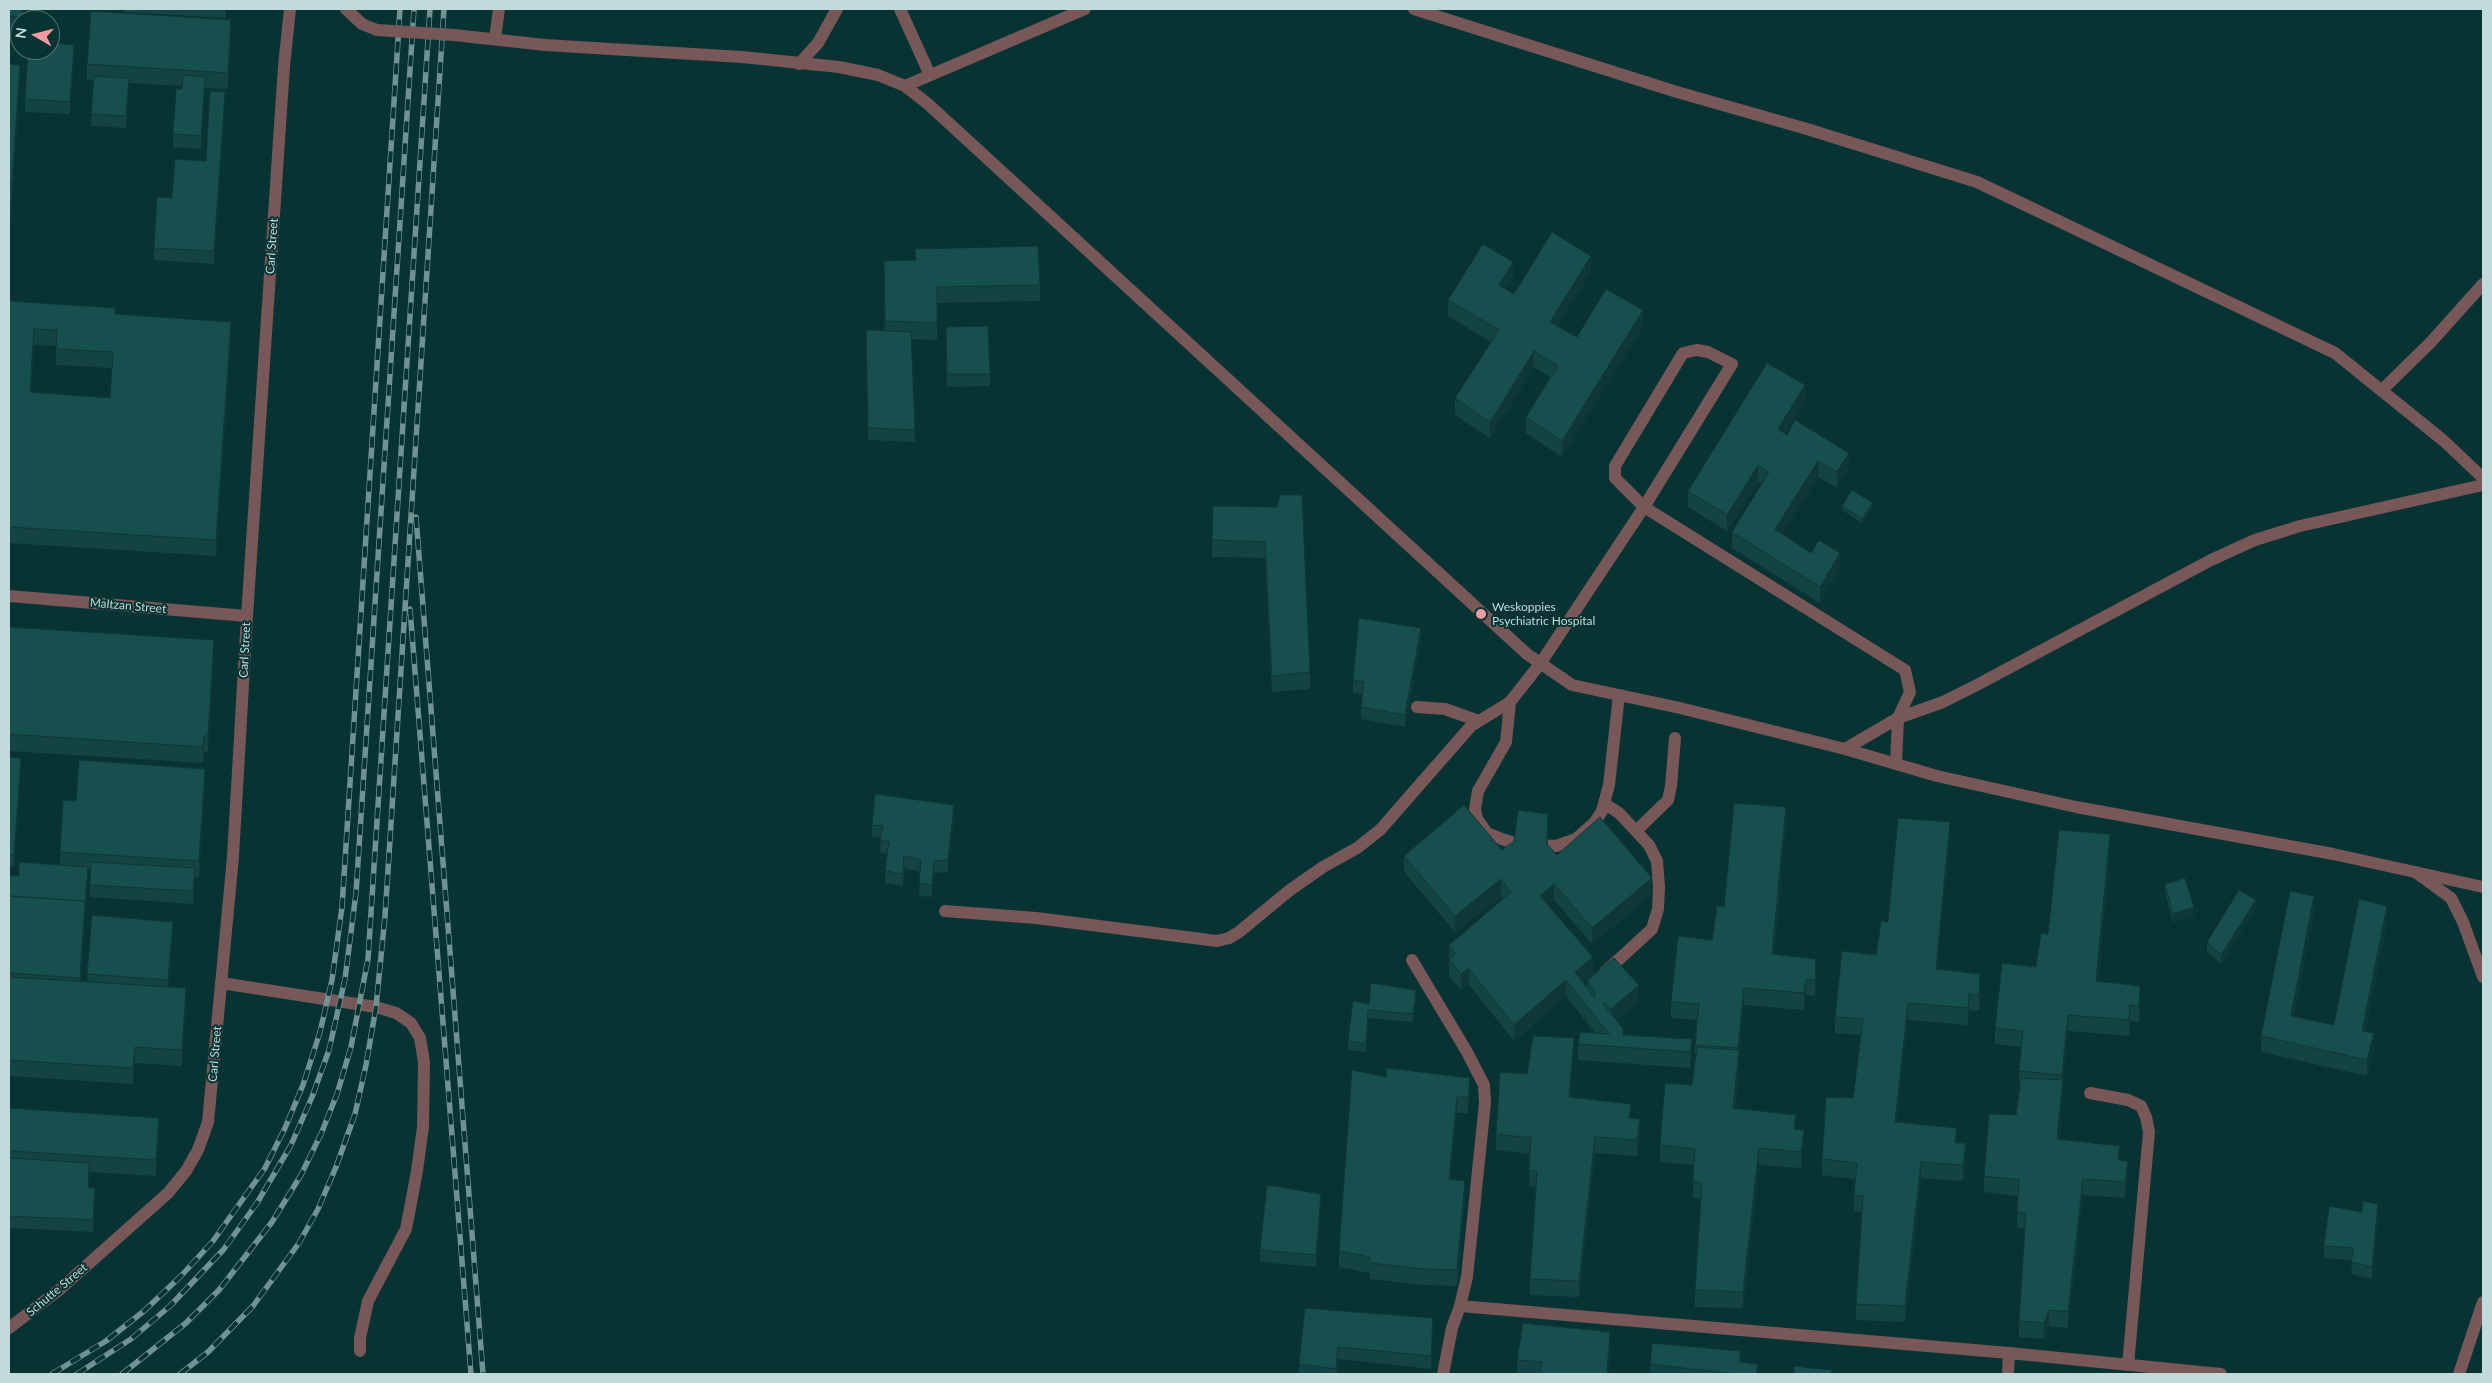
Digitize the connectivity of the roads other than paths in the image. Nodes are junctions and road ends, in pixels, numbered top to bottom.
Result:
1 (290, 9) edge
2 (346, 9) edge
3 (499, 9) edge
4 (837, 9) edge
5 (900, 9) edge
6 (1085, 9) edge
7 (1414, 9) edge
8 (495, 38) junction
9 (799, 64) junction
10 (930, 75) junction
11 (904, 86) junction
12 (2483, 284) edge
13 (2382, 390) junction
14 (2483, 478) edge
15 (2483, 485) edge
16 (1644, 508) junction
17 (9, 596) edge
18 (247, 616) junction
19 (1540, 664) junction
20 (1619, 695) junction
21 (1510, 702) junction
22 (1417, 707) dead end
23 (1898, 718) junction
24 (1476, 720) junction
25 (1675, 738) dead end
26 (1845, 749) junction
27 (1896, 764) junction
28 (1605, 804) junction
29 (1638, 830) junction
30 (2414, 871) junction
31 (2483, 887) edge
32 (945, 911) dead end
33 (1412, 960) dead end
34 (2483, 977) edge
35 (1597, 979) edge
36 (222, 983) junction
37 (2090, 1094) dead end
38 (104, 1251) joint
39 (2483, 1302) edge
40 (1460, 1306) junction
41 (9, 1328) edge
42 (360, 1351) dead end
43 (2009, 1353) junction
44 (2128, 1366) junction
45 (1443, 1374) edge
46 (2008, 1374) edge
47 (2221, 1374) edge
48 (2459, 1374) edge

1 - 18 street, Carl Street
2 - 8 street, bridge
3 - 8 street
4 - 9 street
5 - 10 street
6 - 10 street
7 - 13 street
8 - 9 street
9 - 11 street
10 - 11 street
11 - 19 street
12 - 13 street
13 - 14 street
15 - 23 street
16 - 16 street
16 - 19 street
16 - 23 street
17 - 18 street, Maltzan Street
18 - 36 street, Carl Street
19 - 20 street
19 - 21 street
20 - 26 street
20 - 28 street
21 - 24 street
21 - 28 street
22 - 24 street
23 - 26 street
23 - 27 street
24 - 32 street
25 - 29 street
26 - 27 street
27 - 30 street
28 - 29 street
29 - 35 street
30 - 31 street
30 - 34 street
33 - 40 street
36 - 38 street, Carl Street
36 - 42 street
37 - 44 street
38 - 41 street, Schutte Street
39 - 48 street
40 - 43 street
40 - 45 street
43 - 44 street
43 - 46 street
44 - 47 street

